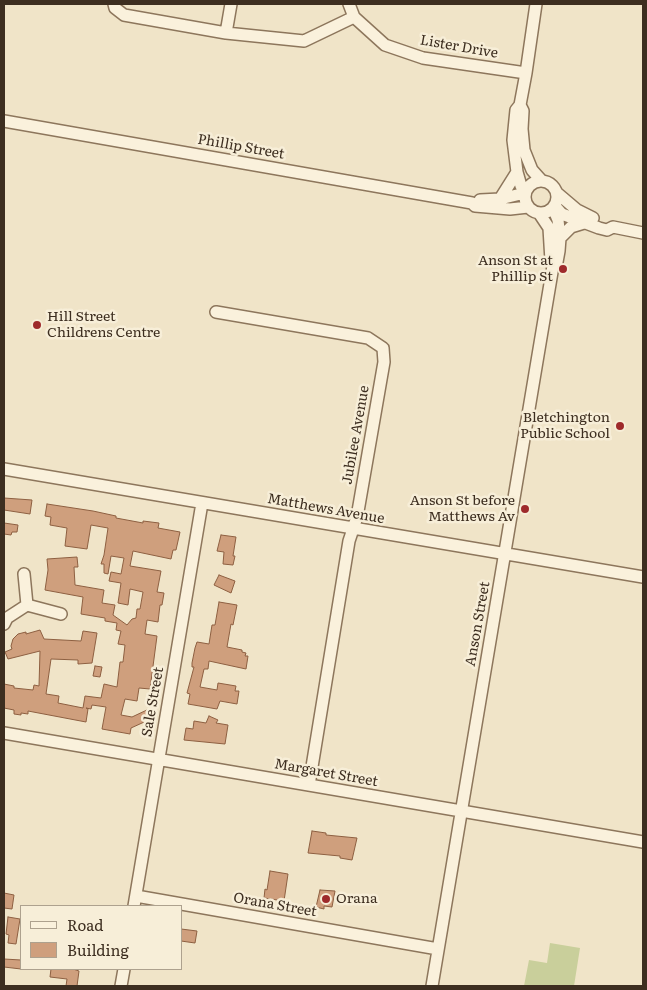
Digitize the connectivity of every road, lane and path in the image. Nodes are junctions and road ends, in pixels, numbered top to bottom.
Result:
1 (114, 4) edge
2 (231, 4) edge
3 (349, 4) edge
4 (536, 4) edge
5 (354, 17) junction
6 (226, 33) junction
7 (526, 73) junction
8 (520, 105) junction
9 (4, 121) edge
10 (517, 172) junction
11 (541, 180) junction
12 (525, 192) junction
13 (557, 194) junction
14 (500, 200) junction
15 (472, 203) junction
16 (528, 207) junction
17 (554, 207) junction
18 (539, 213) junction
19 (584, 223) junction
20 (613, 228) junction
21 (643, 233) edge
22 (560, 238) junction
23 (553, 266) junction
24 (216, 312) dead end
25 (4, 469) edge
26 (202, 502) junction
27 (353, 528) junction
28 (505, 555) junction
29 (24, 574) dead end
30 (643, 577) edge
31 (27, 605) junction
32 (61, 614) dead end
33 (4, 624) edge
34 (4, 733) edge
35 (159, 760) junction
36 (308, 785) junction
37 (462, 811) junction
38 (643, 842) edge
39 (135, 901) edge
40 (160, 905) edge
41 (182, 908) edge
42 (438, 949) junction
43 (124, 970) edge
44 (121, 986) edge
45 (432, 986) edge

1 - 6 street
2 - 6 street
3 - 5 street, Lister Drive
4 - 7 street
5 - 6 street
5 - 7 street, Lister Drive
7 - 8 street
8 - 10 street
8 - 11 street
9 - 15 street, Phillip Street
10 - 12 street
10 - 14 street
11 - 12 street
11 - 13 street
12 - 14 street, Phillip Street
12 - 16 street
13 - 17 street
13 - 20 street
14 - 15 street, Phillip Street
15 - 16 street, Phillip Street
16 - 18 street
17 - 18 street
17 - 19 street
17 - 22 street, Anson Street
18 - 23 street, Anson Street
19 - 20 street
19 - 22 street
20 - 21 street
22 - 23 street, Anson Street
23 - 28 street, Anson Street
24 - 27 street, Jubilee Avenue
25 - 26 street, Matthews Avenue
26 - 27 street, Matthews Avenue
26 - 35 street, Sale Street
27 - 28 street, Matthews Avenue
27 - 36 street, Jubilee Avenue
28 - 30 street, Matthews Avenue
28 - 37 street, Anson Street
29 - 31 street
31 - 32 street
31 - 33 street
34 - 35 street, Margaret Street
35 - 36 street, Margaret Street
35 - 39 street, Sale Street
36 - 37 street, Margaret Street
37 - 38 street, Margaret Street
37 - 42 street, Anson Street
39 - 40 street, Orana Street
41 - 42 street, Orana Street
42 - 45 street, Anson Street
43 - 44 street

